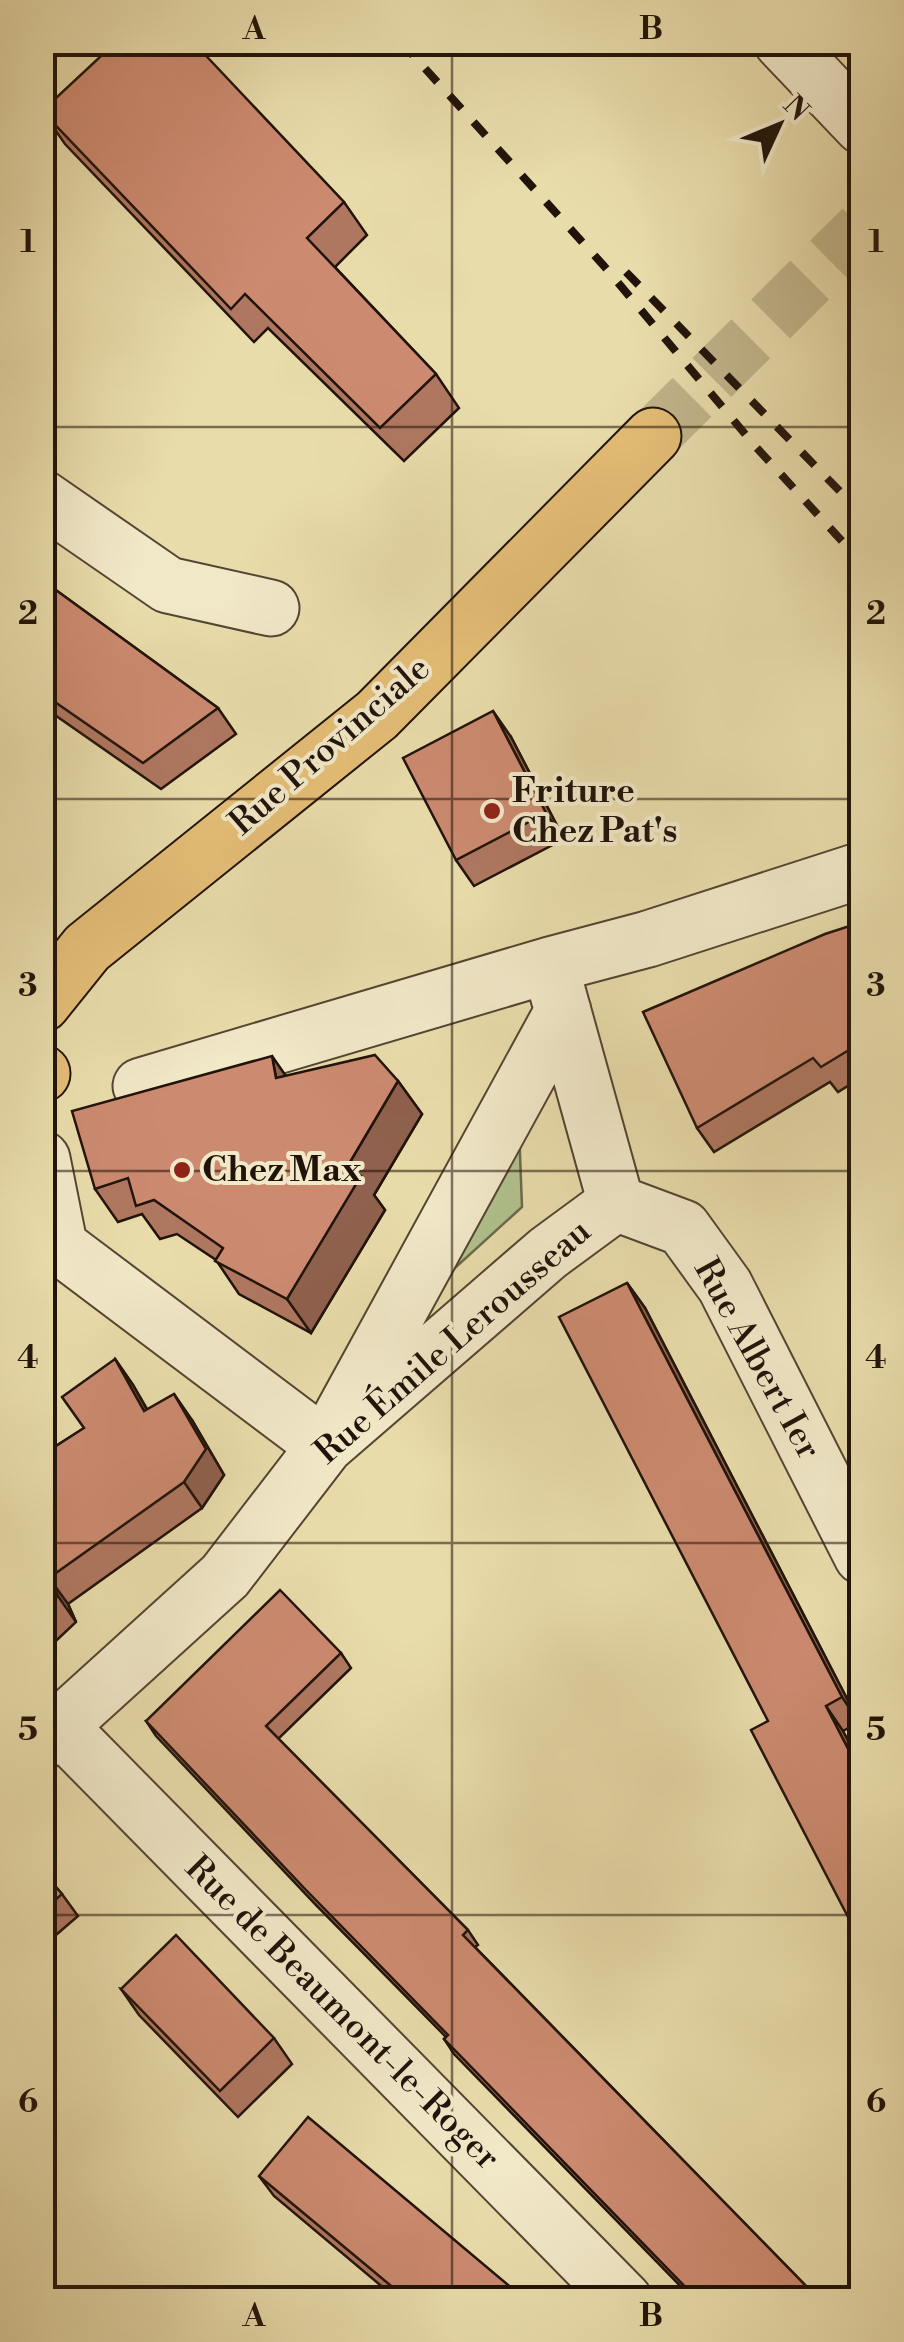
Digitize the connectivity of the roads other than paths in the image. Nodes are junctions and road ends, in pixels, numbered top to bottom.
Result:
1 (782, 42) edge
2 (862, 126) edge
3 (653, 436) tunnel mouth
4 (42, 498) edge
5 (271, 608) dead end
6 (862, 870) edge
7 (557, 988) junction
8 (42, 1004) edge
9 (141, 1086) dead end
10 (42, 1159) edge
11 (616, 1202) junction
12 (51, 1239) edge
13 (325, 1446) junction
14 (862, 1556) edge
15 (51, 1735) edge
16 (624, 2300) edge

1 - 2 street
3 - 8 main road, Rue Provinciale
4 - 5 street
6 - 7 street
7 - 9 street
7 - 11 street
7 - 13 street
10 - 12 street
11 - 13 street, Rue Émile Lerousseau
11 - 14 street, Rue Albert Ier
12 - 13 street
13 - 15 street, Rue Émile Lerousseau
15 - 16 street, Rue de Beaumont-le-Roger

